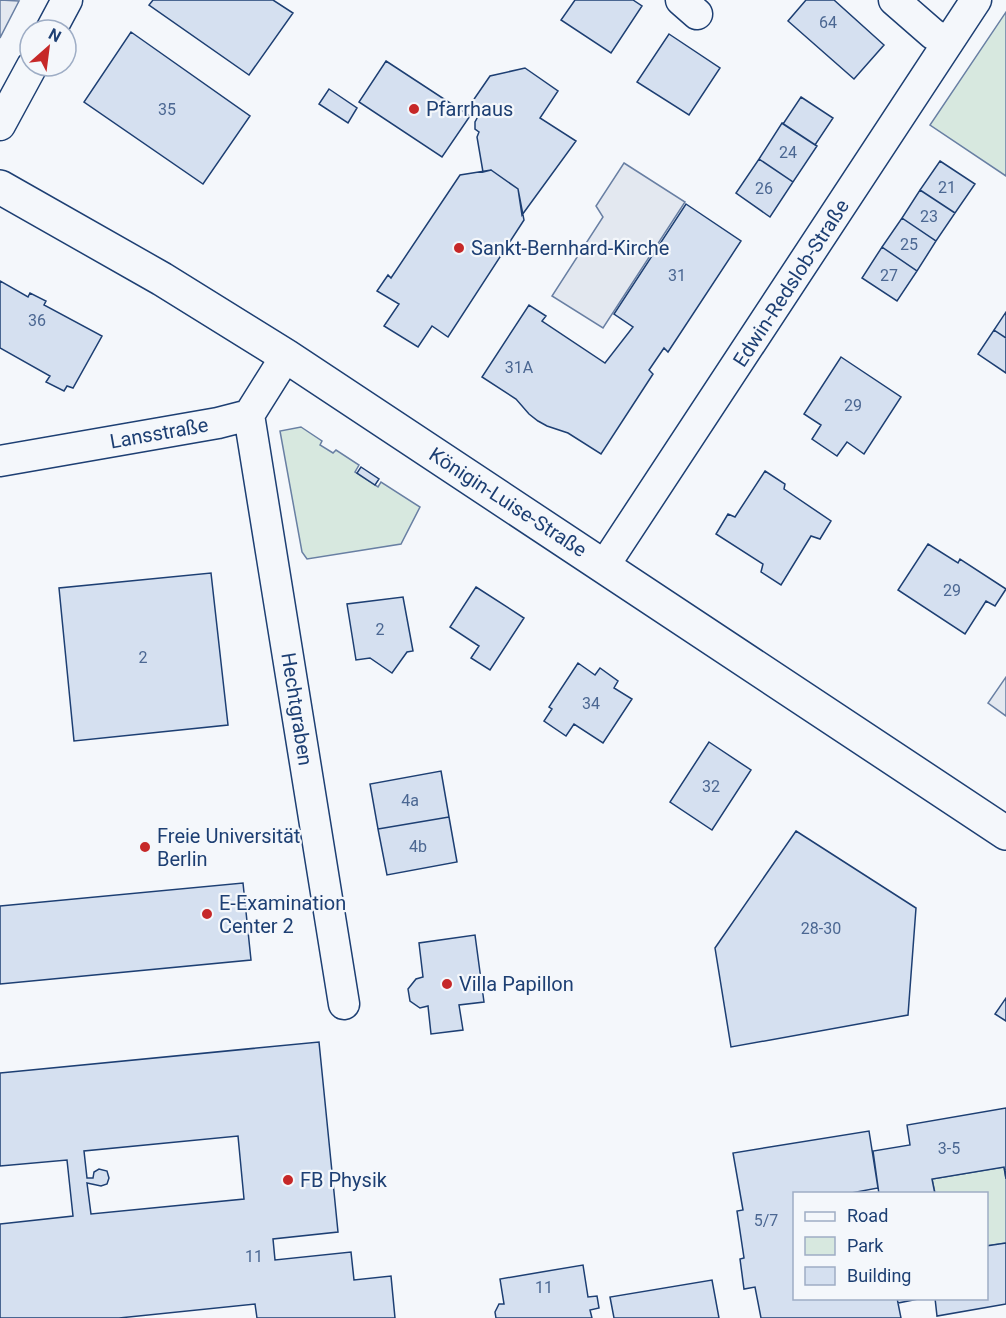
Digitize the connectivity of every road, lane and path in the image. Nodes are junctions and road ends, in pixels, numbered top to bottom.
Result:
1 (67, 0) edge
2 (894, 0) edge
3 (976, 0) edge
4 (57, 18) edge
5 (947, 42) junction
6 (25, 78) edge
7 (0, 125) edge
8 (0, 187) edge
9 (286, 356) junction
10 (249, 415) junction
11 (0, 460) edge
12 (604, 566) junction
13 (1006, 833) edge
14 (345, 1004) dead end

1 - 4 street
2 - 5 street
3 - 5 street, Edwin-Redslob-Straße
5 - 12 street, Edwin-Redslob-Straße
6 - 7 street
8 - 9 main road, Königin-Luise-Straße
9 - 10 street
9 - 12 main road, Königin-Luise-Straße
10 - 11 street, Lansstraße
10 - 14 street, Hechtgraben
12 - 13 main road, Königin-Luise-Straße

